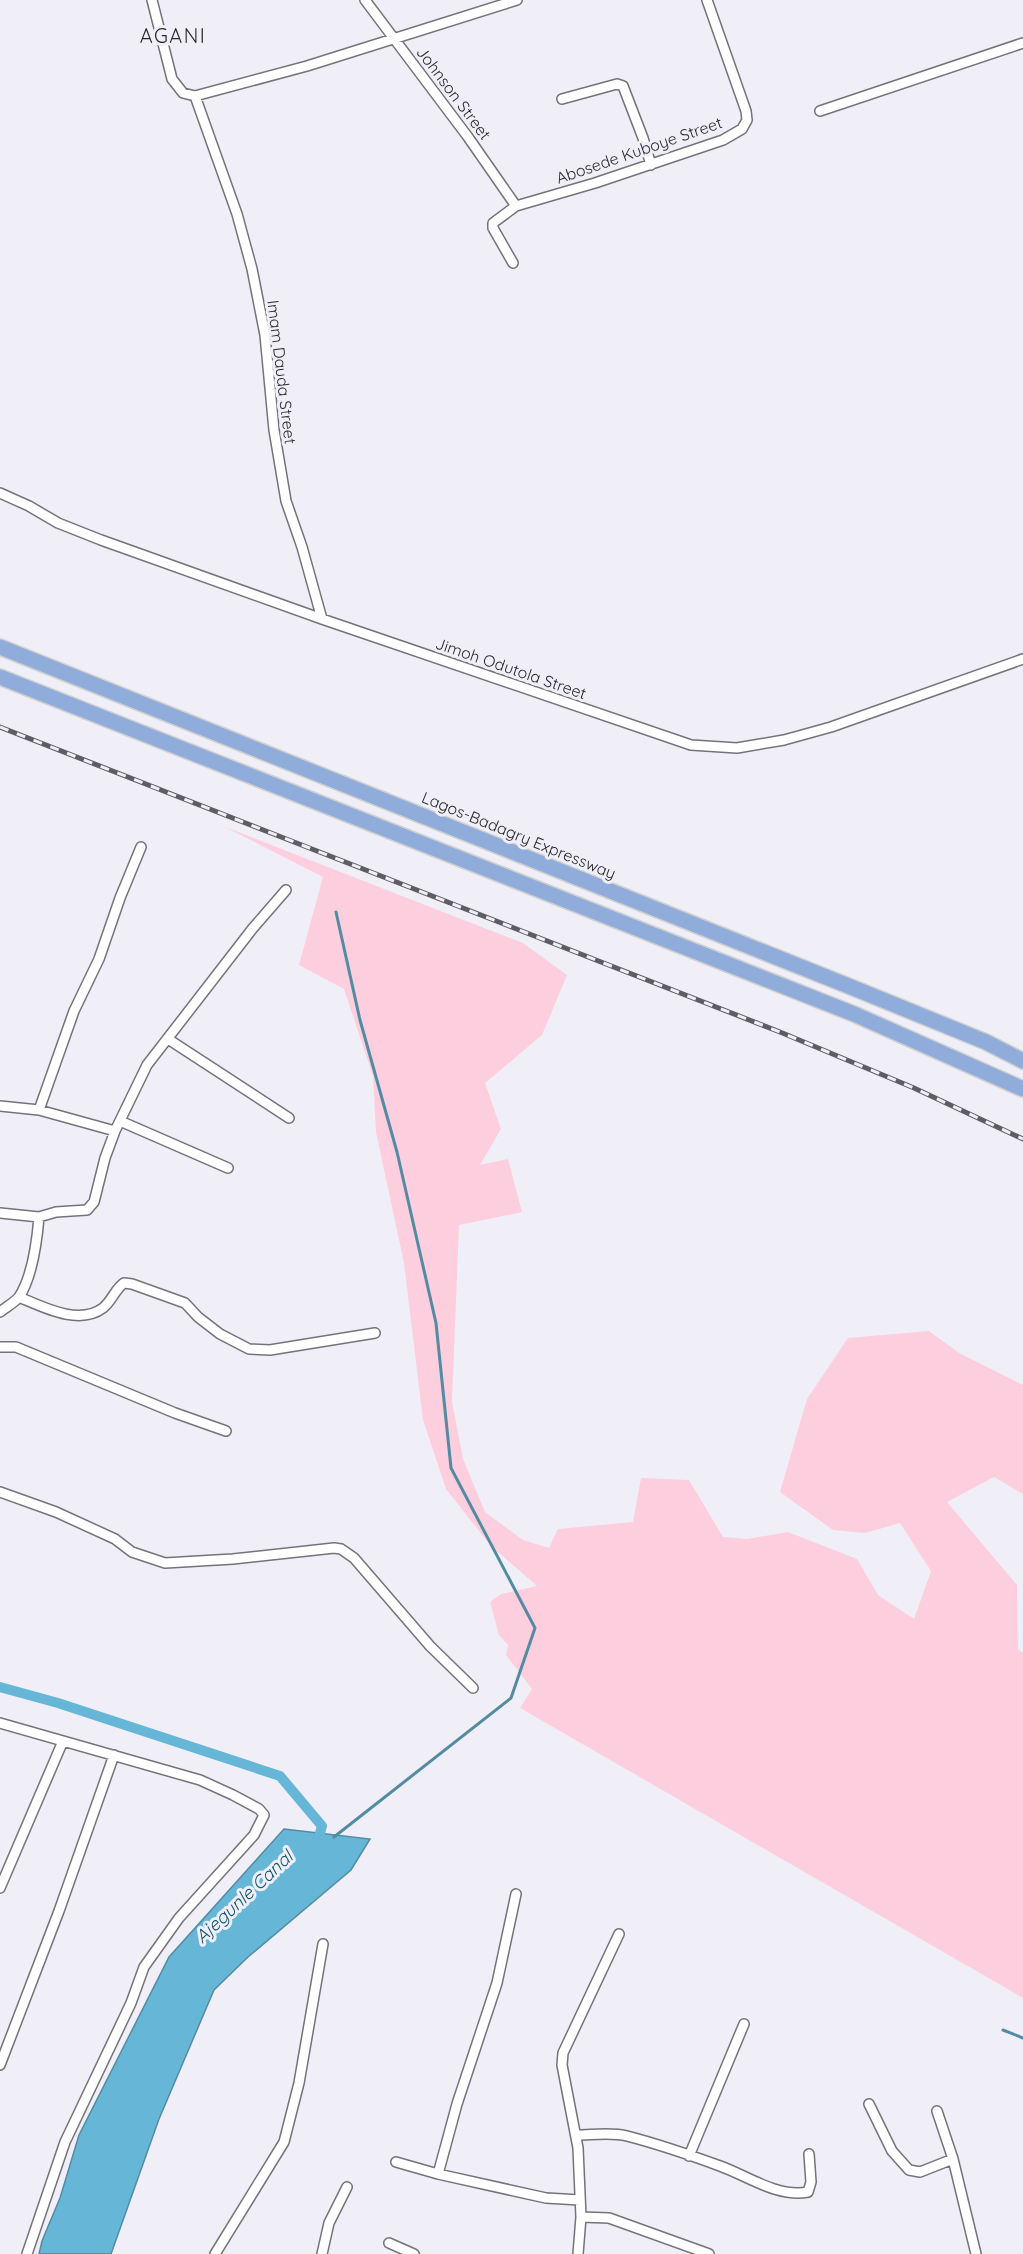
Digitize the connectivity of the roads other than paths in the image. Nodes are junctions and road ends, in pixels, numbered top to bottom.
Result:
1 (152, 0) edge
2 (365, 0) edge
3 (517, 0) edge
4 (707, 0) edge
5 (394, 39) junction
6 (1023, 43) edge
7 (195, 96) junction
8 (562, 99) dead end
9 (820, 111) dead end
10 (651, 165) junction
11 (516, 206) junction
12 (513, 263) dead end
13 (0, 493) edge
14 (322, 619) junction
15 (0, 647) edge
16 (1023, 659) edge
17 (0, 677) edge
18 (141, 847) dead end
19 (286, 890) dead end
20 (168, 1039) junction
21 (1023, 1061) edge
22 (1023, 1089) edge
23 (0, 1106) edge
24 (39, 1110) junction
25 (289, 1118) dead end
26 (118, 1126) junction
27 (228, 1168) dead end
28 (0, 1213) edge
29 (39, 1217) junction
30 (19, 1296) junction
31 (0, 1312) edge
32 (375, 1333) dead end
33 (0, 1347) edge
34 (226, 1431) dead end
35 (0, 1492) edge
36 (473, 1688) dead end
37 (0, 1723) edge
38 (63, 1741) junction
39 (114, 1755) junction
40 (0, 1888) edge
41 (516, 1894) dead end
42 (619, 1934) dead end
43 (323, 1944) dead end
44 (744, 2024) dead end
45 (0, 2065) edge
46 (869, 2104) dead end
47 (937, 2110) dead end
48 (576, 2135) junction
49 (809, 2154) dead end
50 (689, 2156) junction
51 (953, 2159) junction
52 (396, 2162) dead end
53 (438, 2174) junction
54 (347, 2187) dead end
55 (580, 2200) junction
56 (581, 2217) junction
57 (389, 2243) dead end
58 (27, 2254) edge
59 (215, 2254) edge
60 (322, 2254) edge
61 (414, 2254) edge
62 (578, 2254) edge
63 (706, 2254) edge
64 (976, 2254) edge

1 - 7 street
2 - 5 street, Johnson Street
3 - 5 street
4 - 10 street, Abosede Kuboye Street
5 - 7 street
5 - 11 street, Johnson Street
6 - 9 street
7 - 14 street, Imam Dauda Street
8 - 10 street
10 - 11 street, Abosede Kuboye Street
11 - 12 street
13 - 14 street, Jimoh Odutola Street
14 - 16 street, Jimoh Odutola Street
15 - 21 highway, Lagos-Badagry Expressway
17 - 22 highway
18 - 24 street
19 - 20 street
20 - 25 street
20 - 26 street
23 - 24 street
24 - 26 street
26 - 27 street
26 - 29 street
28 - 29 street
29 - 30 street
30 - 31 street
30 - 32 street
33 - 34 street
35 - 36 street
37 - 38 street
38 - 39 street
38 - 40 street
39 - 45 street
39 - 58 street
41 - 53 street
42 - 48 street
43 - 59 street
44 - 50 street
46 - 51 street
47 - 51 street
48 - 50 street
48 - 55 street
49 - 50 street
51 - 64 street
52 - 53 street
53 - 55 street
54 - 60 street
55 - 56 street
56 - 62 street
56 - 63 street
57 - 61 street

